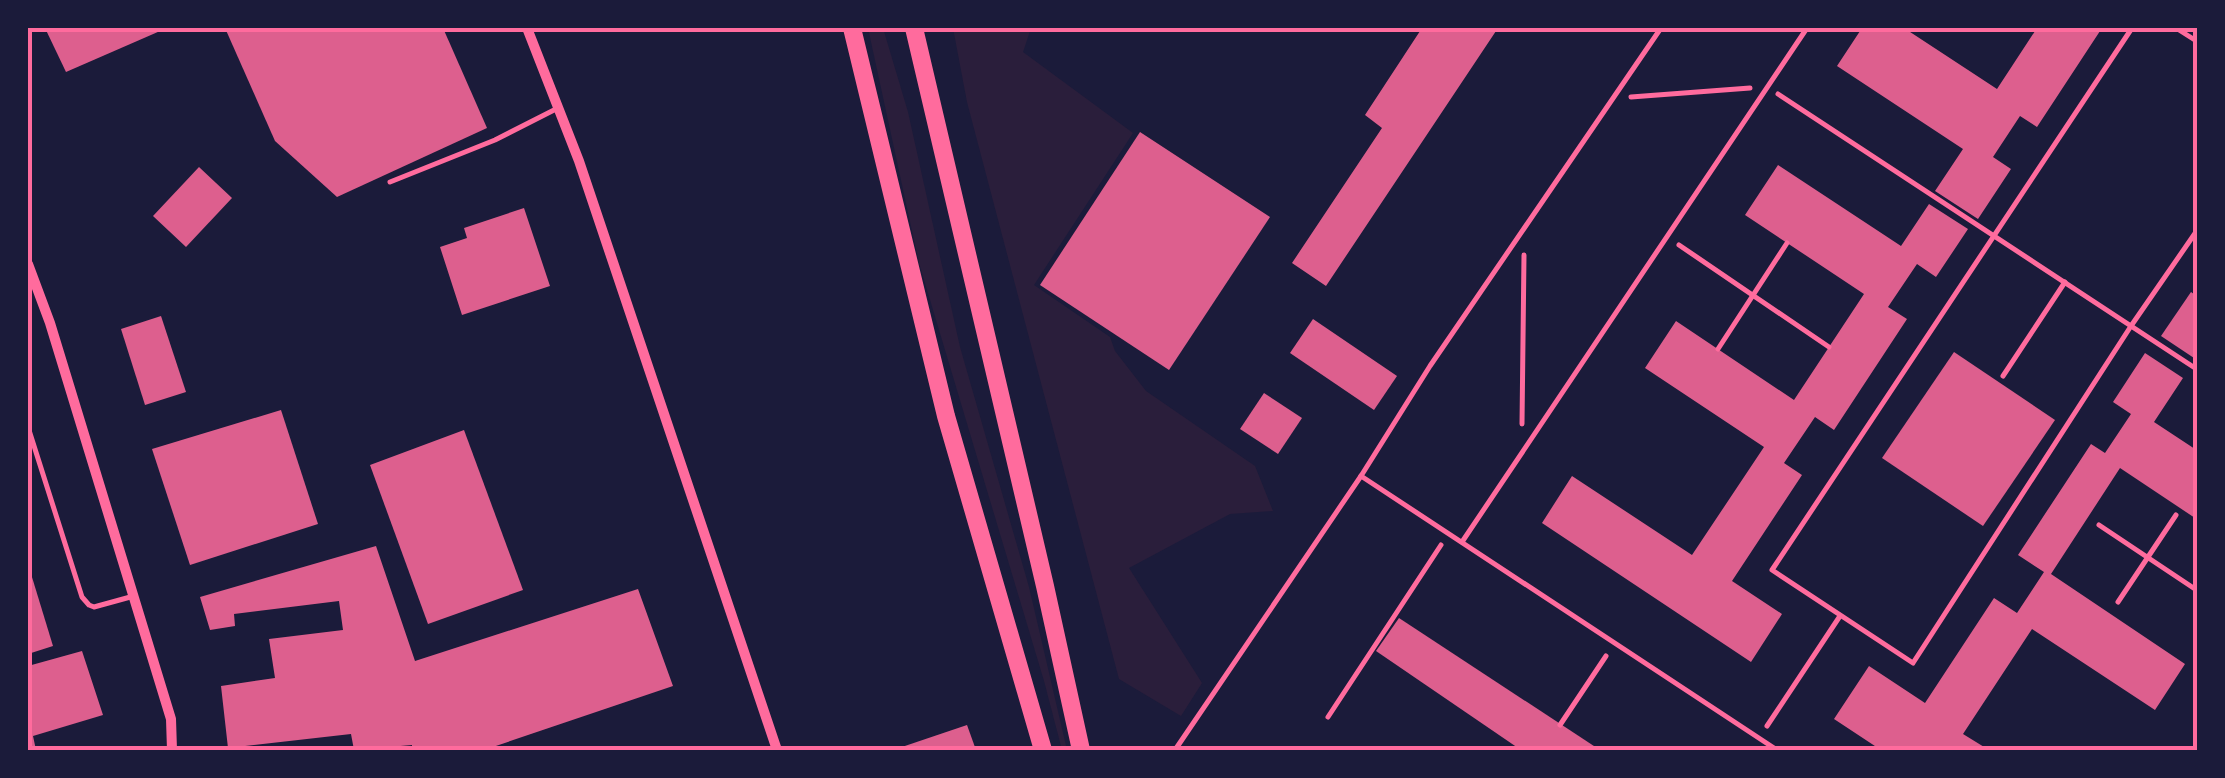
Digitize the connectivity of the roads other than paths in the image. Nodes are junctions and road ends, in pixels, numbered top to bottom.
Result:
1 (527, 28) edge
2 (852, 28) edge
3 (914, 28) edge
4 (1661, 28) edge
5 (1807, 28) edge
6 (558, 108) junction
7 (390, 182) dead end
8 (28, 264) edge
9 (32, 286) edge
10 (28, 426) edge
11 (1361, 476) junction
12 (1462, 542) junction
13 (134, 596) junction
14 (2198, 744) edge
15 (172, 750) edge
16 (777, 750) edge
17 (1042, 750) edge
18 (1081, 750) edge
19 (1174, 750) edge
20 (1777, 750) edge
21 (2193, 750) edge

1 - 6 street
2 - 17 main road
3 - 18 main road
4 - 11 lane
5 - 12 lane
6 - 7 lane
6 - 16 street
8 - 9 street
9 - 13 street
10 - 13 lane
11 - 12 lane
11 - 19 lane
12 - 20 lane
13 - 15 street
14 - 21 lane

